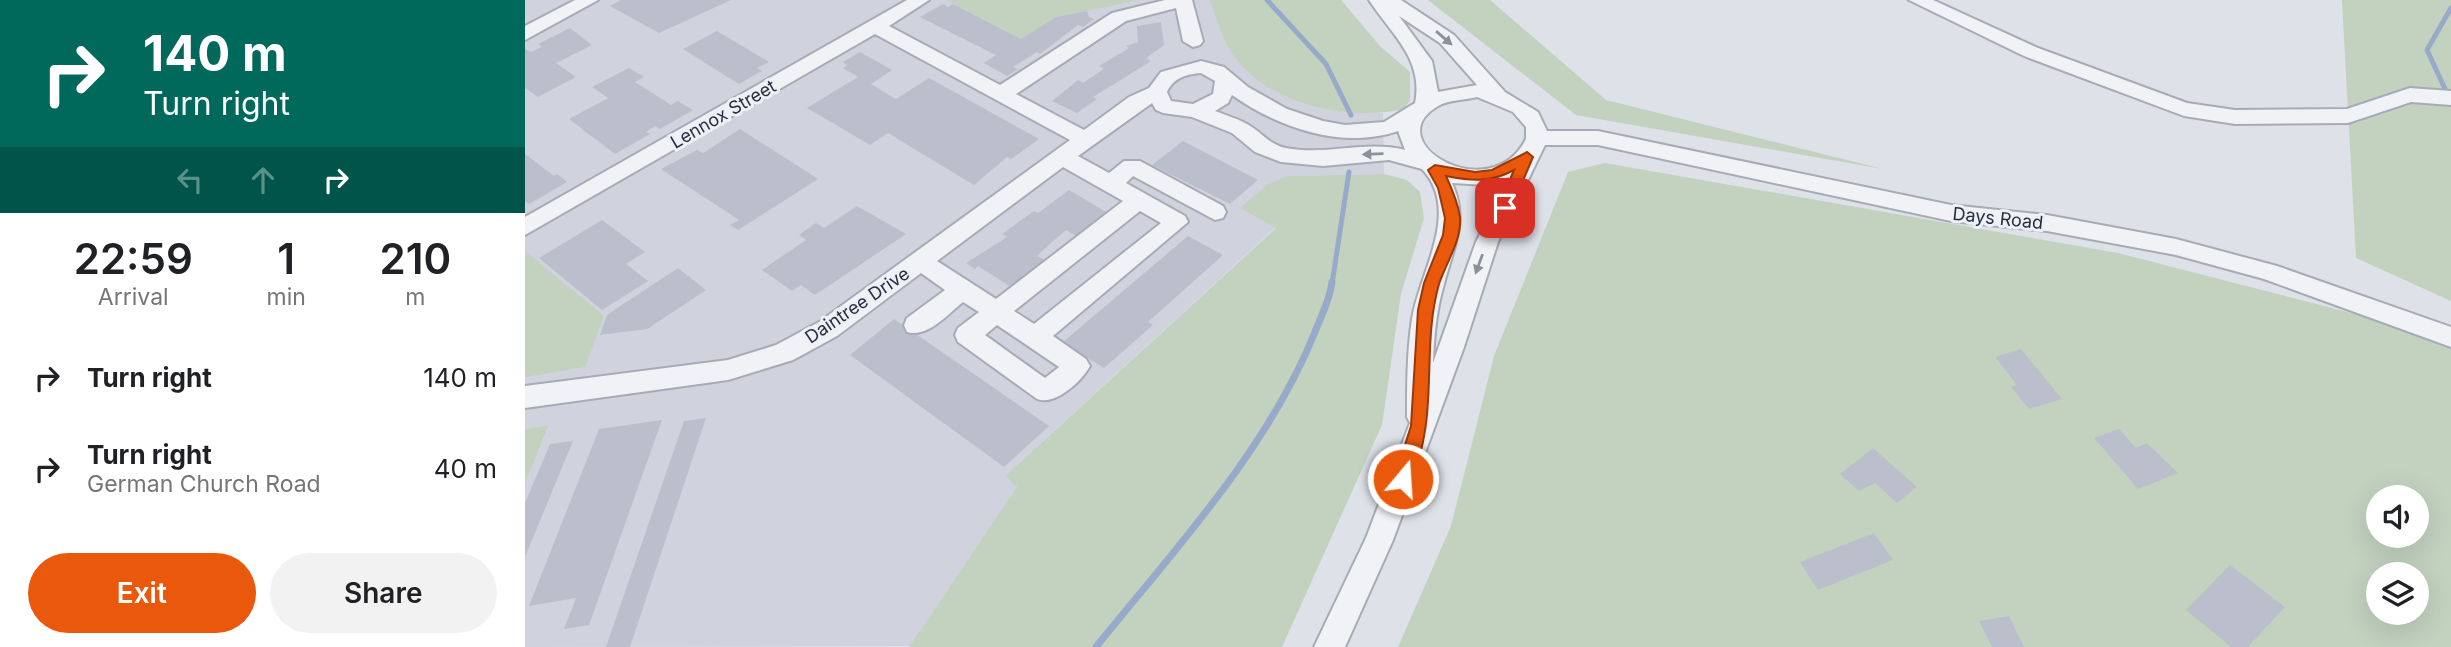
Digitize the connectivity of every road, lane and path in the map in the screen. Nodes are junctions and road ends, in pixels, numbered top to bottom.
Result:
1 (589, 0) edge
2 (920, 0) edge
3 (1378, 0) edge
4 (1388, 0) edge
5 (1918, 0) edge
6 (1183, 1) edge
7 (875, 26) junction
8 (525, 34) edge
9 (1193, 41) junction
10 (1180, 70) junction
11 (1218, 74) junction
12 (1157, 92) junction
13 (1496, 93) junction
14 (1001, 94) junction
15 (2451, 98) edge
16 (1171, 109) junction
17 (1421, 109) junction
18 (1195, 111) junction
19 (1291, 117) junction
20 (1107, 124) junction
21 (1086, 140) junction
22 (1257, 141) junction
23 (1531, 147) junction
24 (1063, 157) junction
25 (1429, 166) junction
26 (1110, 184) junction
27 (1183, 195) junction
28 (1150, 206) junction
29 (1215, 212) dead end
30 (525, 227) edge
31 (920, 261) junction
32 (963, 289) junction
33 (997, 312) junction
34 (916, 325) dead end
35 (1035, 337) junction
36 (2451, 338) edge
37 (525, 397) edge
38 (1420, 426) junction
39 (1329, 647) edge

1 - 8 street
2 - 7 street, Lennox Street
3 - 17 street
4 -> 13 street
5 - 15 street
6 - 9 street
6 - 14 street
7 - 14 street
7 - 30 street, Lennox Street
9 - 10 street
9 - 11 street
10 - 11 street
10 - 12 street, Daintree Drive
11 - 18 street
11 - 19 street
12 - 16 street
12 - 20 street, Daintree Drive
13 - 17 street
13 - 23 street
14 - 21 street
16 - 18 street
16 - 20 street
17 - 19 street
17 - 25 street
18 - 22 street
19 - 22 street
20 - 21 street, Daintree Drive
21 - 24 street, Daintree Drive
25 -> 22 street
23 - 25 street
23 - 36 street, Days Road
23 -> 38 street
24 - 26 street
24 - 31 street, Daintree Drive
25 - 38 street
26 - 27 street
26 - 28 street
27 - 28 street
27 - 29 street
28 - 33 street
28 - 35 street
31 - 32 street
31 - 37 street, Daintree Drive
32 - 33 street
32 - 34 street
33 - 35 street
33 - 35 street
38 - 39 street

